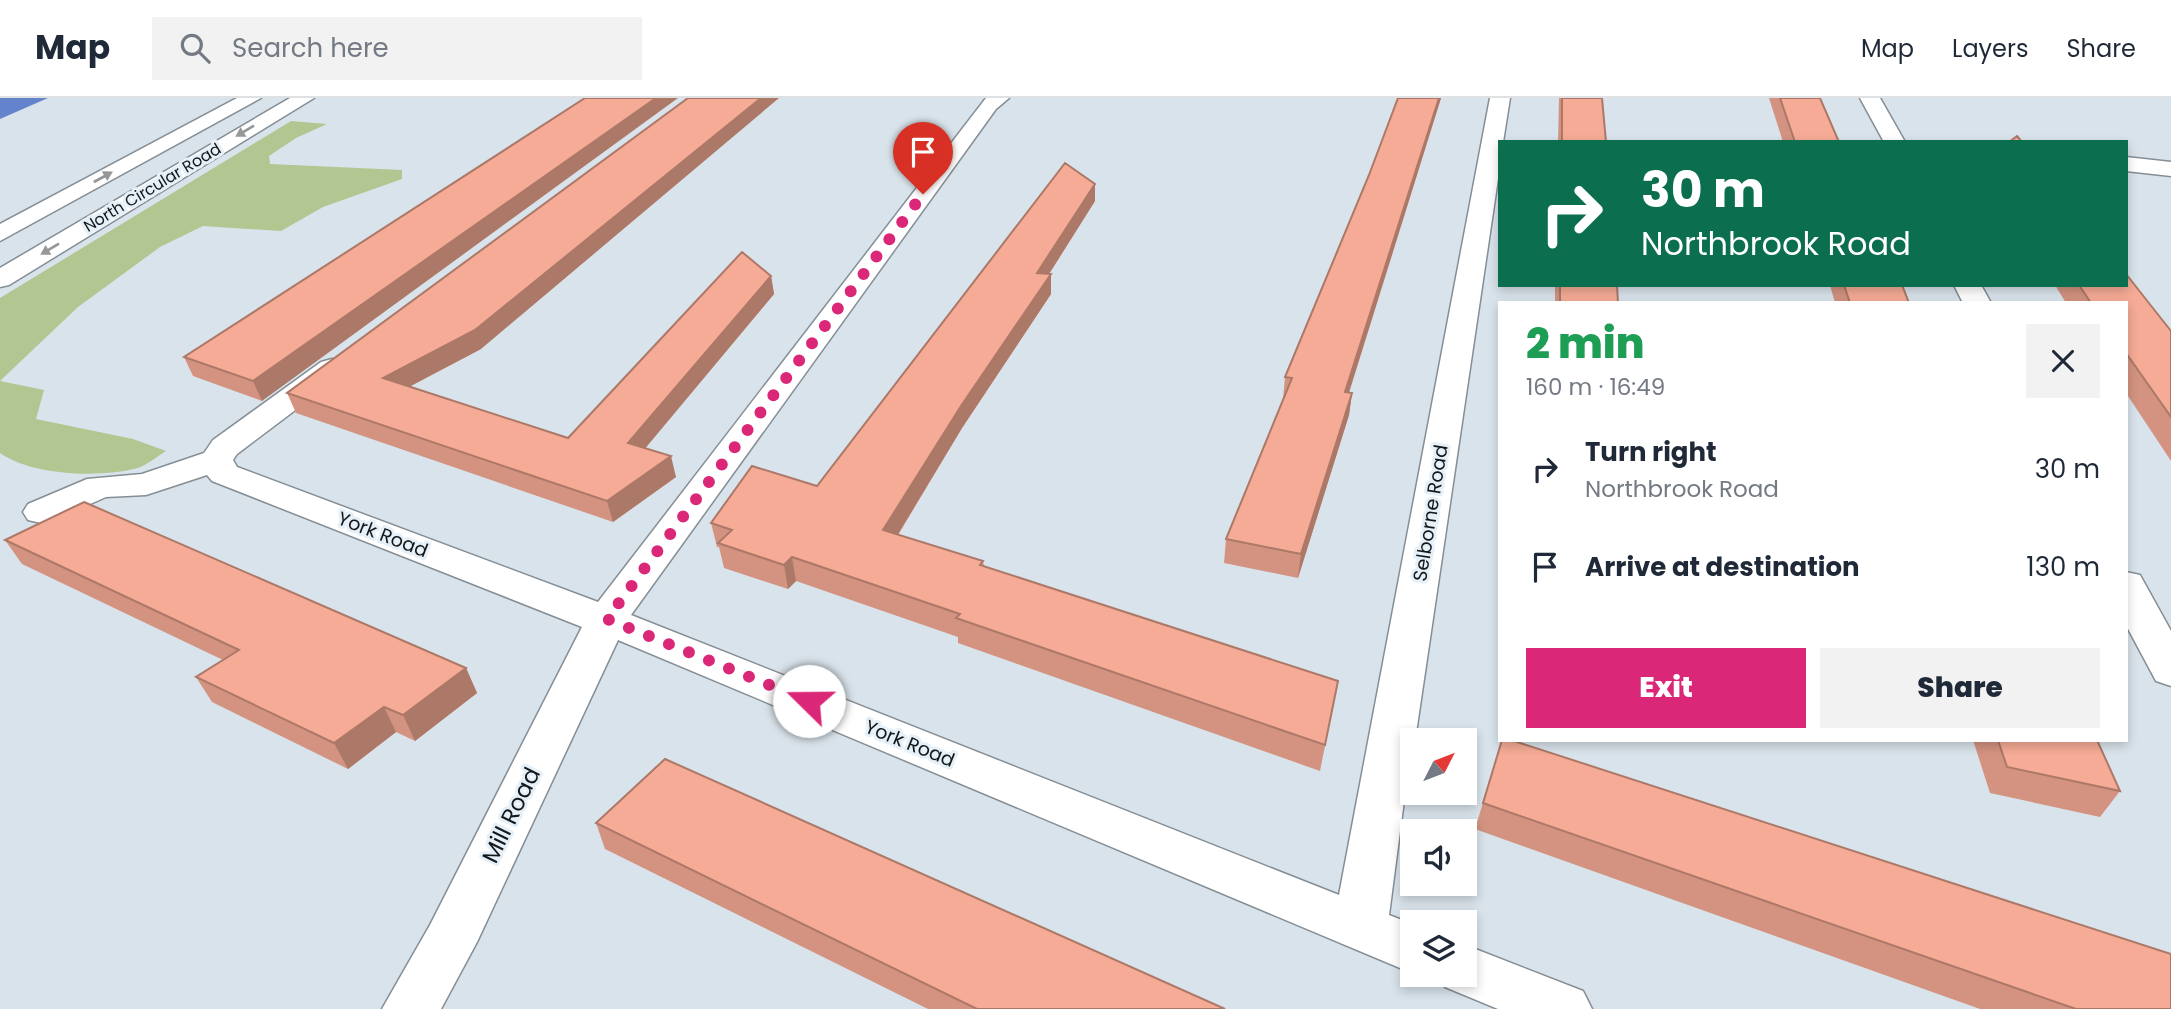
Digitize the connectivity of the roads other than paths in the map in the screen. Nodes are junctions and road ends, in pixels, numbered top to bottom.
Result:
1 (251, 98) edge
2 (304, 98) edge
3 (999, 98) edge
4 (1500, 98) edge
5 (1870, 98) edge
6 (1900, 140) edge
7 (2128, 164) edge
8 (2171, 169) edge
9 (0, 234) edge
10 (0, 279) edge
11 (348, 355) edge
12 (216, 460) junction
13 (41, 512) dead end
14 (2128, 588) edge
15 (607, 619) junction
16 (2171, 671) edge
17 (1360, 928) junction
18 (1400, 944) edge
19 (1477, 975) edge
20 (411, 1009) edge
21 (1563, 1009) edge

9 -> 1 main road, North Circular Road
2 -> 10 main road, North Circular Road
3 - 15 main road, Mill Road
4 - 17 main road, Selborne Road
5 - 6 main road
7 - 8 main road
11 - 12 main road
12 - 13 main road
12 - 15 main road, York Road
14 - 16 main road
15 - 17 main road, York Road
15 - 20 main road, Mill Road
17 - 18 main road, York Road
19 - 21 main road

